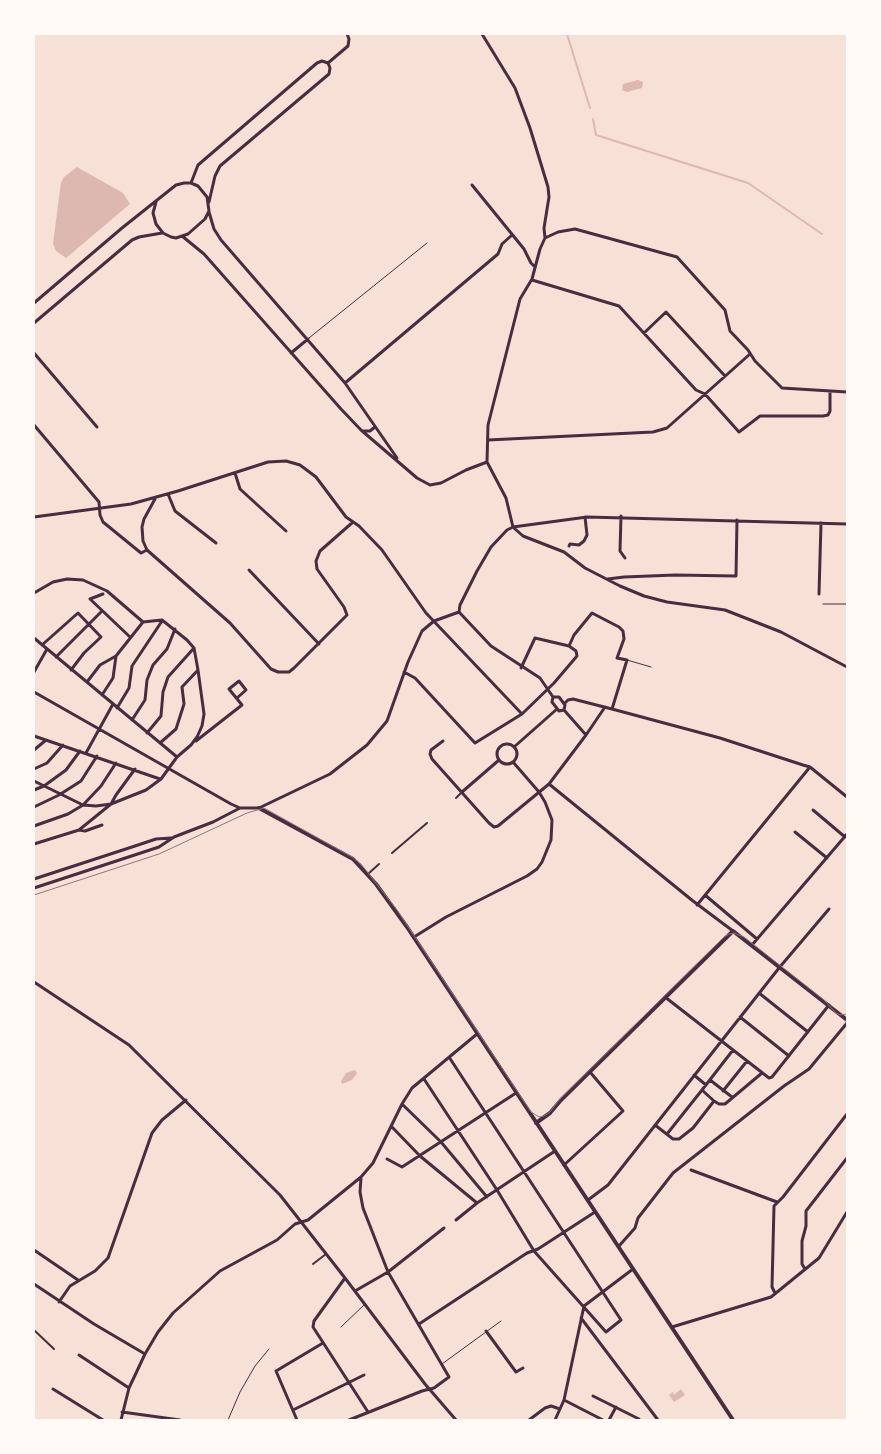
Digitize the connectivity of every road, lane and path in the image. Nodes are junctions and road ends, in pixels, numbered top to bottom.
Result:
1 (347, 34) edge
2 (482, 34) edge
3 (328, 63) junction
4 (191, 183) junction
5 (472, 185) dead end
6 (156, 202) junction
7 (209, 202) junction
8 (208, 211) junction
9 (163, 233) junction
10 (182, 236) junction
11 (512, 236) junction
12 (545, 238) junction
13 (427, 242) dead end
14 (536, 268) junction
15 (532, 280) junction
16 (34, 303) edge
17 (34, 323) edge
18 (644, 333) junction
19 (308, 339) junction
20 (34, 353) edge
21 (291, 353) junction
22 (750, 354) junction
23 (725, 376) junction
24 (345, 383) junction
25 (830, 391) junction
26 (847, 392) edge
27 (705, 394) junction
28 (34, 425) edge
29 (97, 427) dead end
30 (375, 427) junction
31 (361, 430) junction
32 (488, 440) junction
33 (400, 462) junction
34 (487, 462) junction
35 (234, 473) junction
36 (168, 494) junction
37 (156, 498) junction
38 (99, 509) junction
39 (621, 516) junction
40 (34, 517) edge
41 (585, 517) junction
42 (737, 520) junction
43 (353, 522) junction
44 (821, 523) junction
45 (847, 524) edge
46 (513, 527) junction
47 (286, 531) dead end
48 (216, 543) dead end
49 (569, 546) dead end
50 (147, 550) junction
51 (624, 558) dead end
52 (250, 570) dead end
53 (608, 579) junction
54 (34, 593) edge
55 (103, 594) dead end
56 (819, 594) dead end
57 (823, 604) dead end
58 (847, 604) edge
59 (102, 611) junction
60 (460, 612) junction
61 (162, 620) junction
62 (143, 622) junction
63 (434, 622) junction
64 (90, 625) junction
65 (175, 629) junction
66 (130, 637) junction
67 (34, 638) edge
68 (319, 644) junction
69 (42, 645) junction
70 (569, 646) junction
71 (194, 648) junction
72 (47, 649) junction
73 (116, 656) junction
74 (56, 657) junction
75 (627, 660) junction
76 (651, 667) dead end
77 (847, 667) edge
78 (522, 668) junction
79 (71, 670) junction
80 (198, 670) junction
81 (34, 672) edge
82 (404, 672) junction
83 (87, 682) junction
84 (549, 689) junction
85 (34, 692) edge
86 (102, 695) junction
87 (553, 696) junction
88 (237, 698) junction
89 (113, 704) junction
90 (564, 704) junction
91 (605, 707) junction
92 (117, 708) junction
93 (557, 709) junction
94 (612, 709) junction
95 (564, 710) junction
96 (522, 714) junction
97 (132, 720) junction
98 (99, 729) junction
99 (147, 733) junction
100 (586, 735) junction
101 (34, 736) edge
102 (46, 739) junction
103 (443, 740) dead end
104 (160, 743) junction
105 (63, 745) junction
106 (192, 745) junction
107 (514, 747) junction
108 (34, 750) edge
109 (80, 751) junction
110 (86, 752) junction
111 (97, 756) junction
112 (177, 757) junction
113 (499, 760) junction
114 (513, 762) junction
115 (116, 763) junction
116 (810, 767) junction
117 (34, 769) edge
118 (135, 769) junction
119 (169, 769) junction
120 (161, 779) junction
121 (34, 781) edge
122 (549, 784) junction
123 (44, 786) junction
124 (34, 790) edge
125 (462, 792) junction
126 (538, 792) junction
127 (59, 794) junction
128 (847, 797) edge
129 (456, 798) dead end
130 (111, 804) junction
131 (83, 805) junction
132 (34, 807) edge
133 (240, 808) junction
134 (260, 808) junction
135 (813, 810) dead end
136 (427, 823) dead end
137 (102, 825) dead end
138 (34, 826) edge
139 (78, 830) junction
140 (795, 832) dead end
141 (846, 835) edge
142 (174, 837) junction
143 (34, 844) edge
144 (392, 853) dead end
145 (827, 858) junction
146 (379, 864) dead end
147 (368, 874) junction
148 (34, 878) edge
149 (34, 888) edge
150 (705, 895) junction
151 (697, 905) junction
152 (829, 909) dead end
153 (733, 931) junction
154 (414, 937) junction
155 (757, 939) junction
156 (752, 945) junction
157 (780, 967) junction
158 (34, 982) edge
159 (759, 993) junction
160 (665, 997) junction
161 (828, 1005) junction
162 (740, 1017) junction
163 (847, 1022) edge
164 (808, 1032) junction
165 (477, 1034) junction
166 (721, 1041) junction
167 (733, 1050) junction
168 (789, 1056) junction
169 (450, 1057) junction
170 (747, 1061) junction
171 (590, 1072) junction
172 (762, 1073) junction
173 (694, 1076) junction
174 (424, 1079) junction
175 (710, 1080) junction
176 (706, 1085) junction
177 (702, 1090) junction
178 (724, 1091) junction
179 (516, 1093) junction
180 (732, 1097) junction
181 (186, 1100) junction
182 (714, 1101) junction
183 (402, 1104) junction
184 (486, 1113) junction
185 (847, 1114) edge
186 (536, 1123) junction
187 (655, 1125) junction
188 (391, 1126) junction
189 (458, 1131) junction
190 (667, 1134) junction
191 (441, 1142) junction
192 (555, 1151) junction
193 (420, 1156) junction
194 (847, 1158) edge
195 (387, 1159) dead end
196 (564, 1165) junction
197 (691, 1170) dead end
198 (524, 1172) junction
199 (360, 1177) junction
200 (497, 1190) junction
201 (487, 1197) junction
202 (588, 1200) junction
203 (777, 1202) junction
204 (477, 1204) junction
205 (595, 1212) junction
206 (847, 1212) edge
207 (456, 1220) dead end
208 (301, 1221) junction
209 (444, 1228) dead end
210 (564, 1232) junction
211 (619, 1246) junction
212 (34, 1250) edge
213 (534, 1251) junction
214 (326, 1254) junction
215 (313, 1264) dead end
216 (634, 1269) junction
217 (805, 1269) junction
218 (388, 1272) junction
219 (345, 1278) junction
220 (78, 1280) junction
221 (34, 1284) edge
222 (355, 1291) junction
223 (603, 1292) junction
224 (775, 1293) junction
225 (59, 1302) junction
226 (365, 1304) junction
227 (584, 1306) junction
228 (581, 1318) junction
229 (502, 1321) dead end
230 (418, 1324) junction
231 (341, 1327) dead end
232 (672, 1327) junction
233 (34, 1330) edge
234 (486, 1332) junction
235 (323, 1343) junction
236 (54, 1348) dead end
237 (269, 1349) dead end
238 (145, 1354) junction
239 (79, 1355) dead end
240 (442, 1365) junction
241 (523, 1368) dead end
242 (364, 1375) dead end
243 (349, 1384) junction
244 (129, 1388) junction
245 (53, 1389) dead end
246 (429, 1389) junction
247 (593, 1396) dead end
248 (564, 1400) junction
249 (616, 1407) junction
250 (560, 1409) junction
251 (293, 1410) junction
252 (122, 1412) junction
253 (368, 1412) junction
254 (639, 1419) dead end
255 (102, 1420) edge
256 (121, 1420) edge
257 (180, 1420) edge
258 (228, 1420) edge
259 (297, 1420) edge
260 (349, 1420) edge
261 (456, 1420) edge
262 (529, 1420) edge
263 (555, 1420) edge
264 (603, 1420) edge
265 (609, 1420) edge
266 (658, 1420) edge
267 (733, 1420) edge

1 - 3 street
2 - 12 street
3 - 4 street
3 - 7 street
4 - 6 street
4 - 7 street
5 - 11 street
6 - 9 street
6 - 16 street
7 - 8 street
8 - 10 street
8 - 19 street
9 - 10 street
9 - 17 street
10 - 21 street
11 - 14 street
11 - 24 street
12 - 14 street
12 - 22 street
13 - 19 lane
14 - 15 street
15 - 18 street
15 - 32 street
18 - 23 street
18 - 27 street
19 - 21 street
19 - 24 street
20 - 29 street
21 - 31 street
22 - 23 street
22 - 25 street
23 - 27 street
24 - 30 street
25 - 26 street
25 - 27 street
27 - 32 street
28 - 38 street
30 - 31 street
30 - 33 street
31 - 33 street
32 - 34 street
33 - 34 street
34 - 46 street
35 - 36 street
35 - 43 street
35 - 47 street
36 - 37 street
36 - 48 street
37 - 38 street
37 - 50 street
38 - 40 street
38 - 50 street
39 - 41 street
39 - 42 street
39 - 51 street
41 - 46 street
41 - 49 street
42 - 44 street
42 - 53 street
43 - 63 street
43 - 68 street
44 - 45 street
44 - 56 street
46 - 53 street
46 - 60 street
50 - 68 street
52 - 68 street
53 - 77 street
54 - 62 street
55 - 59 street
57 - 58 lane
59 - 64 street
59 - 66 street
60 - 63 street
60 - 78 street
61 - 62 street
61 - 65 street
61 - 92 street
62 - 66 street
63 - 82 street
63 - 96 street
64 - 69 street
64 - 74 street
64 - 79 street
65 - 71 street
65 - 97 street
66 - 73 street
67 - 69 street
69 - 72 street
70 - 75 street
70 - 78 street
70 - 84 street
71 - 80 street
71 - 99 street
72 - 74 street
72 - 81 street
73 - 83 street
73 - 86 street
74 - 79 street
75 - 76 lane
75 - 94 street
78 - 84 street
79 - 83 street
80 - 104 street
80 - 106 street
82 - 96 street
82 - 134 street
83 - 86 street
84 - 87 street
84 - 96 street
85 - 98 street
86 - 89 street
87 - 90 street
87 - 93 street
88 - 88 street
88 - 106 street
89 - 92 street
89 - 98 street
90 - 91 street
90 - 95 street
91 - 94 street
91 - 100 street
92 - 97 street
93 - 95 street
93 - 107 street
94 - 116 street
95 - 100 street
97 - 99 street
98 - 110 street
98 - 119 street
99 - 104 street
100 - 122 street
101 - 102 street
102 - 105 street
102 - 108 street
103 - 125 street
104 - 112 street
105 - 109 street
105 - 117 street
106 - 112 street
107 - 113 street
107 - 114 street
109 - 110 street
109 - 123 street
110 - 111 street
111 - 115 street
111 - 127 street
112 - 119 street
113 - 114 street
113 - 125 street
114 - 126 street
115 - 118 street
115 - 131 street
116 - 128 street
116 - 150 street
118 - 120 street
118 - 130 street
119 - 120 street
119 - 133 street
120 - 130 street
121 - 123 street
122 - 126 street
122 - 151 street
123 - 124 street
123 - 127 street
125 - 126 street
125 - 129 street
126 - 154 street
127 - 131 street
127 - 132 street
130 - 131 street
130 - 139 street
131 - 138 street
133 - 134 street
133 - 142 street
134 - 147 street
135 - 141 street
136 - 144 street
137 - 139 street
139 - 143 street
140 - 145 street
141 - 145 street
142 - 148 street
142 - 149 street
145 - 155 street
146 - 147 street
147 - 154 street
150 - 151 street
150 - 155 street
151 - 153 street
152 - 157 street
153 - 156 street
153 - 160 street
154 - 165 street
155 - 156 street
156 - 157 street
157 - 159 street
157 - 161 street
158 - 181 street
159 - 162 street
159 - 164 street
160 - 166 street
160 - 171 street
161 - 163 street
161 - 164 street
162 - 166 street
162 - 168 street
163 - 211 street
164 - 168 street
165 - 169 street
165 - 179 street
166 - 167 street
166 - 173 street
167 - 170 street
167 - 175 street
168 - 172 street
169 - 174 street
169 - 184 street
170 - 172 street
170 - 178 street
171 - 186 street
171 - 196 street
172 - 180 street
173 - 176 street
173 - 187 street
174 - 183 street
174 - 189 street
175 - 176 street
175 - 178 street
176 - 177 street
177 - 182 street
177 - 190 street
178 - 180 street
179 - 184 street
179 - 186 street
180 - 182 street
181 - 208 street
181 - 220 street
182 - 190 street
183 - 188 street
183 - 191 street
184 - 189 street
184 - 198 street
185 - 203 street
186 - 192 street
187 - 190 street
187 - 202 street
188 - 193 street
188 - 199 street
189 - 191 street
189 - 200 street
191 - 193 street
191 - 201 street
192 - 196 street
192 - 198 street
193 - 195 street
193 - 204 street
194 - 217 street
196 - 202 street
197 - 203 street
198 - 200 street
198 - 210 street
199 - 208 street
199 - 218 street
200 - 201 street
200 - 213 street
201 - 204 street
202 - 205 street
203 - 224 street
204 - 207 street
205 - 210 street
205 - 211 street
206 - 217 street
208 - 214 street
208 - 238 street
209 - 218 street
210 - 213 street
210 - 223 street
211 - 216 street
212 - 220 street
213 - 227 street
213 - 230 street
214 - 215 street
214 - 219 street
216 - 223 street
216 - 232 street
217 - 224 street
218 - 222 street
218 - 230 street
219 - 222 street
219 - 235 street
220 - 225 street
221 - 225 street
222 - 226 street
223 - 227 street
223 - 227 street
224 - 232 street
225 - 238 street
226 - 231 lane
226 - 246 street
227 - 228 street
228 - 248 street
228 - 266 street
229 - 234 lane
230 - 240 street
232 - 267 street
233 - 236 street
234 - 240 lane
234 - 241 street
235 - 243 street
235 - 251 street
237 - 258 lane
238 - 244 street
239 - 244 street
240 - 246 street
242 - 243 street
243 - 251 street
243 - 253 street
244 - 252 street
245 - 255 street
246 - 253 street
246 - 261 street
247 - 249 street
248 - 250 street
248 - 264 street
249 - 254 street
249 - 265 street
250 - 262 street
250 - 263 street
251 - 259 street
252 - 256 street
252 - 257 street
253 - 260 street

